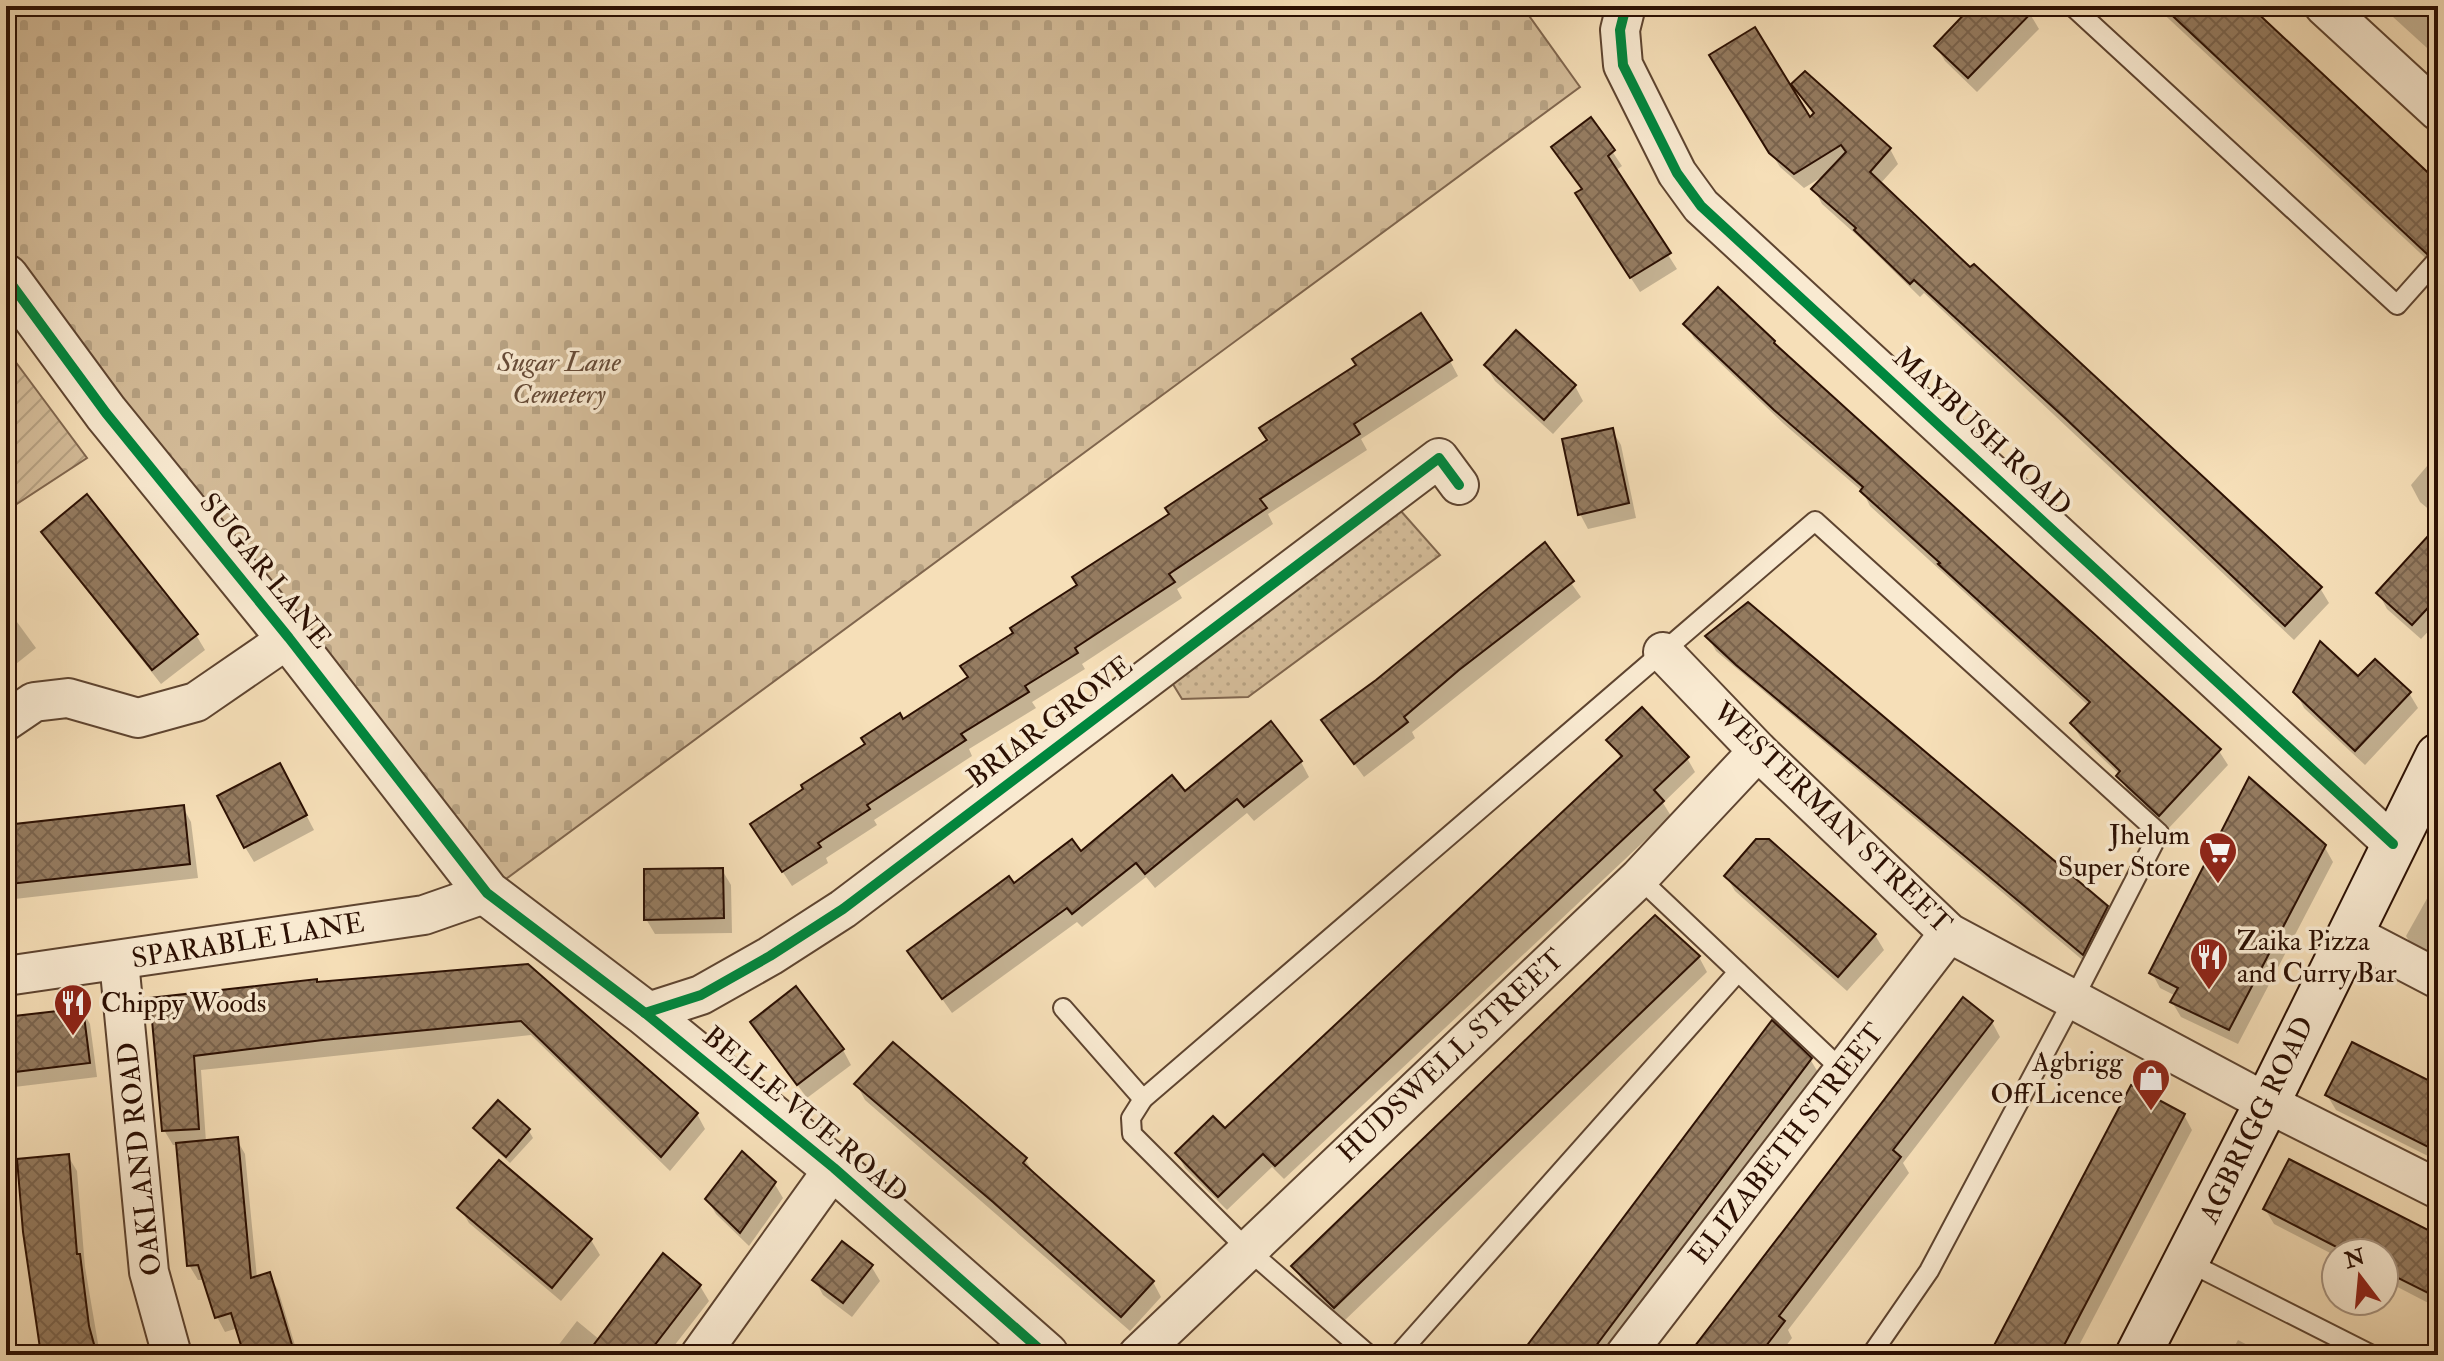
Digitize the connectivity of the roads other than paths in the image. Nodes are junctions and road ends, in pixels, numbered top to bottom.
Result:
1 (1626, 6) edge
2 (2072, 6) edge
3 (2324, 6) edge
4 (2438, 111) edge
5 (2438, 259) edge
6 (6, 277) edge
7 (1459, 485) dead end
8 (289, 638) junction
9 (1663, 652) junction
10 (6, 721) edge
11 (1758, 751) junction
12 (2436, 763) edge
13 (2393, 844) junction
14 (1639, 878) junction
15 (487, 893) junction
16 (1949, 933) junction
17 (2350, 933) junction
18 (119, 961) junction
19 (1738, 972) junction
20 (6, 976) edge
21 (2438, 979) edge
22 (2073, 1000) junction
23 (1063, 1008) dead end
24 (645, 1013) junction
25 (1843, 1071) junction
26 (1143, 1099) junction
27 (2267, 1103) junction
28 (834, 1168) junction
29 (2438, 1189) edge
30 (1247, 1249) junction
31 (2186, 1261) junction
32 (172, 1355) edge
33 (700, 1355) edge
34 (1046, 1355) edge
35 (1138, 1355) edge
36 (1369, 1355) edge
37 (1398, 1355) edge
38 (1625, 1355) edge
39 (1871, 1355) edge
40 (2138, 1355) edge
41 (2372, 1355) edge

1 - 13 street, MAYBUSH ROAD
2 - 5 lane
3 - 4 street
6 - 8 street, SUGAR LANE
7 - 24 street, BRIAR GROVE
8 - 10 street
8 - 15 street, SUGAR LANE
9 - 11 street, WESTERMAN STREET
9 - 22 lane
9 - 26 lane
11 - 14 street, HUDSWELL STREET
11 - 16 street, WESTERMAN STREET
12 - 13 street, AGBRIGG ROAD
13 - 17 street, AGBRIGG ROAD
14 - 19 lane
14 - 30 street, HUDSWELL STREET
15 - 18 street, SPARABLE LANE
15 - 24 street, BELLE VUE ROAD
16 - 22 street, WESTERMAN STREET
16 - 25 street, ELIZABETH STREET
17 - 21 street
17 - 27 street, AGBRIGG ROAD
18 - 20 street, SPARABLE LANE
18 - 32 street, OAKLAND ROAD
19 - 25 lane
19 - 37 lane
22 - 27 street, WESTERMAN STREET
22 - 39 lane
23 - 26 lane
24 - 28 street, BELLE VUE ROAD
25 - 38 street, ELIZABETH STREET
26 - 30 lane
27 - 29 street, WESTERMAN STREET
27 - 31 street, AGBRIGG ROAD
28 - 33 street
28 - 34 street, BELLE VUE ROAD
30 - 35 street, HUDSWELL STREET
30 - 36 lane
31 - 40 street, AGBRIGG ROAD
31 - 41 lane

